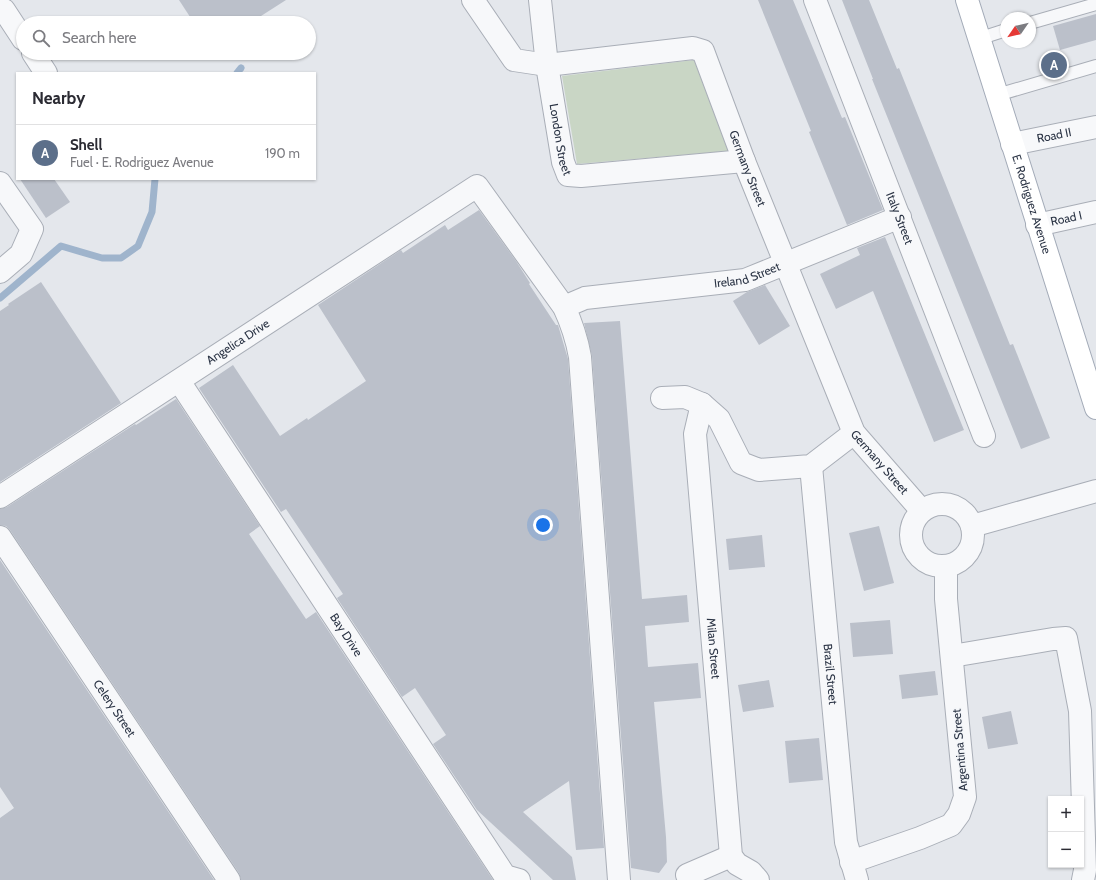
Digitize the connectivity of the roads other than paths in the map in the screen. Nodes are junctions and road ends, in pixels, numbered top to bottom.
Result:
1 (474, 0) edge
2 (540, 0) edge
3 (815, 0) edge
4 (966, 0) edge
5 (1096, 4) edge
6 (7, 7) edge
7 (1036, 21) edge
8 (16, 25) edge
9 (1000, 32) edge
10 (978, 39) junction
11 (38, 60) edge
12 (547, 65) junction
13 (1096, 66) edge
14 (45, 72) edge
15 (997, 95) junction
16 (1096, 127) edge
17 (1012, 144) junction
18 (744, 161) junction
19 (0, 183) edge
20 (1096, 212) edge
21 (900, 217) junction
22 (1037, 225) junction
23 (786, 263) junction
24 (0, 272) edge
25 (564, 307) junction
26 (179, 381) junction
27 (662, 398) dead end
28 (702, 404) junction
29 (1096, 408) edge
30 (854, 433) junction
31 (984, 436) dead end
32 (811, 466) junction
33 (1096, 491) edge
34 (0, 497) edge
35 (922, 511) junction
36 (972, 526) junction
37 (0, 537) edge
38 (946, 566) junction
39 (952, 656) junction
40 (731, 856) junction
41 (854, 871) edge
42 (687, 875) dead end
43 (229, 880) edge
44 (519, 880) edge
45 (620, 880) edge
46 (758, 880) edge
47 (1083, 880) edge

1 - 12 street, Germany Street
2 - 12 street, London Street
3 - 21 street, Italy Street
4 - 10 main road, E. Rodriguez Avenue
5 - 7 lane
6 - 8 street
9 - 10 lane
10 - 15 main road, E. Rodriguez Avenue
11 - 14 street
12 - 18 street, Germany Street
12 - 18 street, London Street
13 - 15 lane
15 - 17 main road, E. Rodriguez Avenue
16 - 17 street, Road II
17 - 22 main road, E. Rodriguez Avenue
18 - 23 street, Germany Street
19 - 24 street
20 - 22 street, Road I
21 - 23 street, Ireland Street
21 - 31 street, Italy Street
22 - 29 main road, E. Rodriguez Avenue
23 - 25 street, Ireland Street
23 - 30 street, Germany Street
25 - 26 street, Angelica Drive
25 - 45 street
26 - 34 street, Angelica Drive
26 - 44 street, Bay Drive
27 - 28 street
28 - 32 street
28 - 40 street, Milan Street
30 - 32 street
30 - 35 street, Germany Street
32 - 41 street, Brazil Street
33 - 36 street
35 - 36 street
35 - 38 street
36 - 38 street
37 - 43 street, Celery Street
38 - 39 street, Argentina Street
39 - 41 street, Argentina Street
39 - 47 street
40 - 42 street
40 - 46 street

